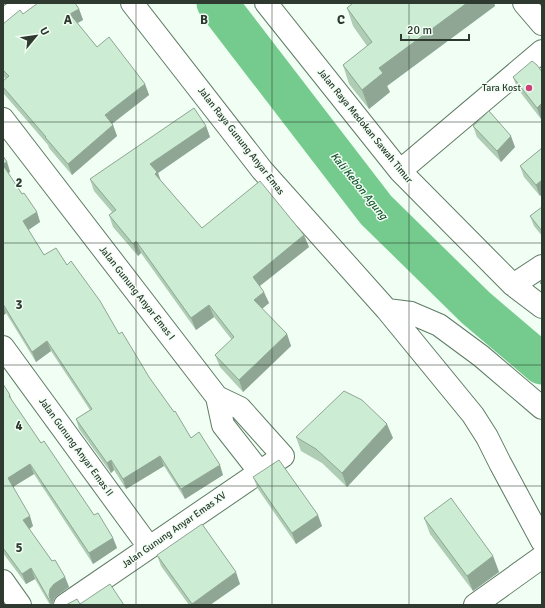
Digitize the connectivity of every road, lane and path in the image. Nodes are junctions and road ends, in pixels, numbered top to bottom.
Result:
1 (28, 3) edge
2 (132, 3) edge
3 (266, 3) edge
4 (524, 3) edge
5 (3, 20) edge
6 (542, 24) edge
7 (542, 51) edge
8 (3, 119) edge
9 (400, 171) junction
10 (542, 266) edge
11 (513, 286) junction
12 (542, 307) edge
13 (387, 310) junction
14 (3, 347) edge
15 (217, 397) junction
16 (542, 408) edge
17 (283, 456) joint
18 (260, 471) junction
19 (542, 541) edge
20 (149, 547) junction
21 (542, 558) edge
22 (3, 581) edge
23 (20, 605) edge
24 (65, 605) edge
25 (475, 605) edge

1 - 5 street
2 - 13 street, Jalan Raya Gunung Anyar Emas
3 - 9 street, Jalan Raya Medokan Sawah Timur
4 - 6 street
7 - 9 street
8 - 15 street, Jalan Gunung Anyar Emas I
9 - 11 street, Jalan Raya Medokan Sawah Timur
10 - 11 street
11 - 12 street, Jalan Raya Medokan Sawah Timur
13 - 16 street
13 - 19 street, Jalan Raya Gunung Anyar Emas
14 - 20 street, Jalan Gunung Anyar Emas II
15 - 17 street, Jalan Gunung Anyar Emas I
15 - 18 street
17 - 18 street, Jalan Gunung Anyar Emas XV
18 - 20 street, Jalan Gunung Anyar Emas XV
20 - 24 street, Jalan Gunung Anyar Emas XV
21 - 25 street
22 - 23 street

